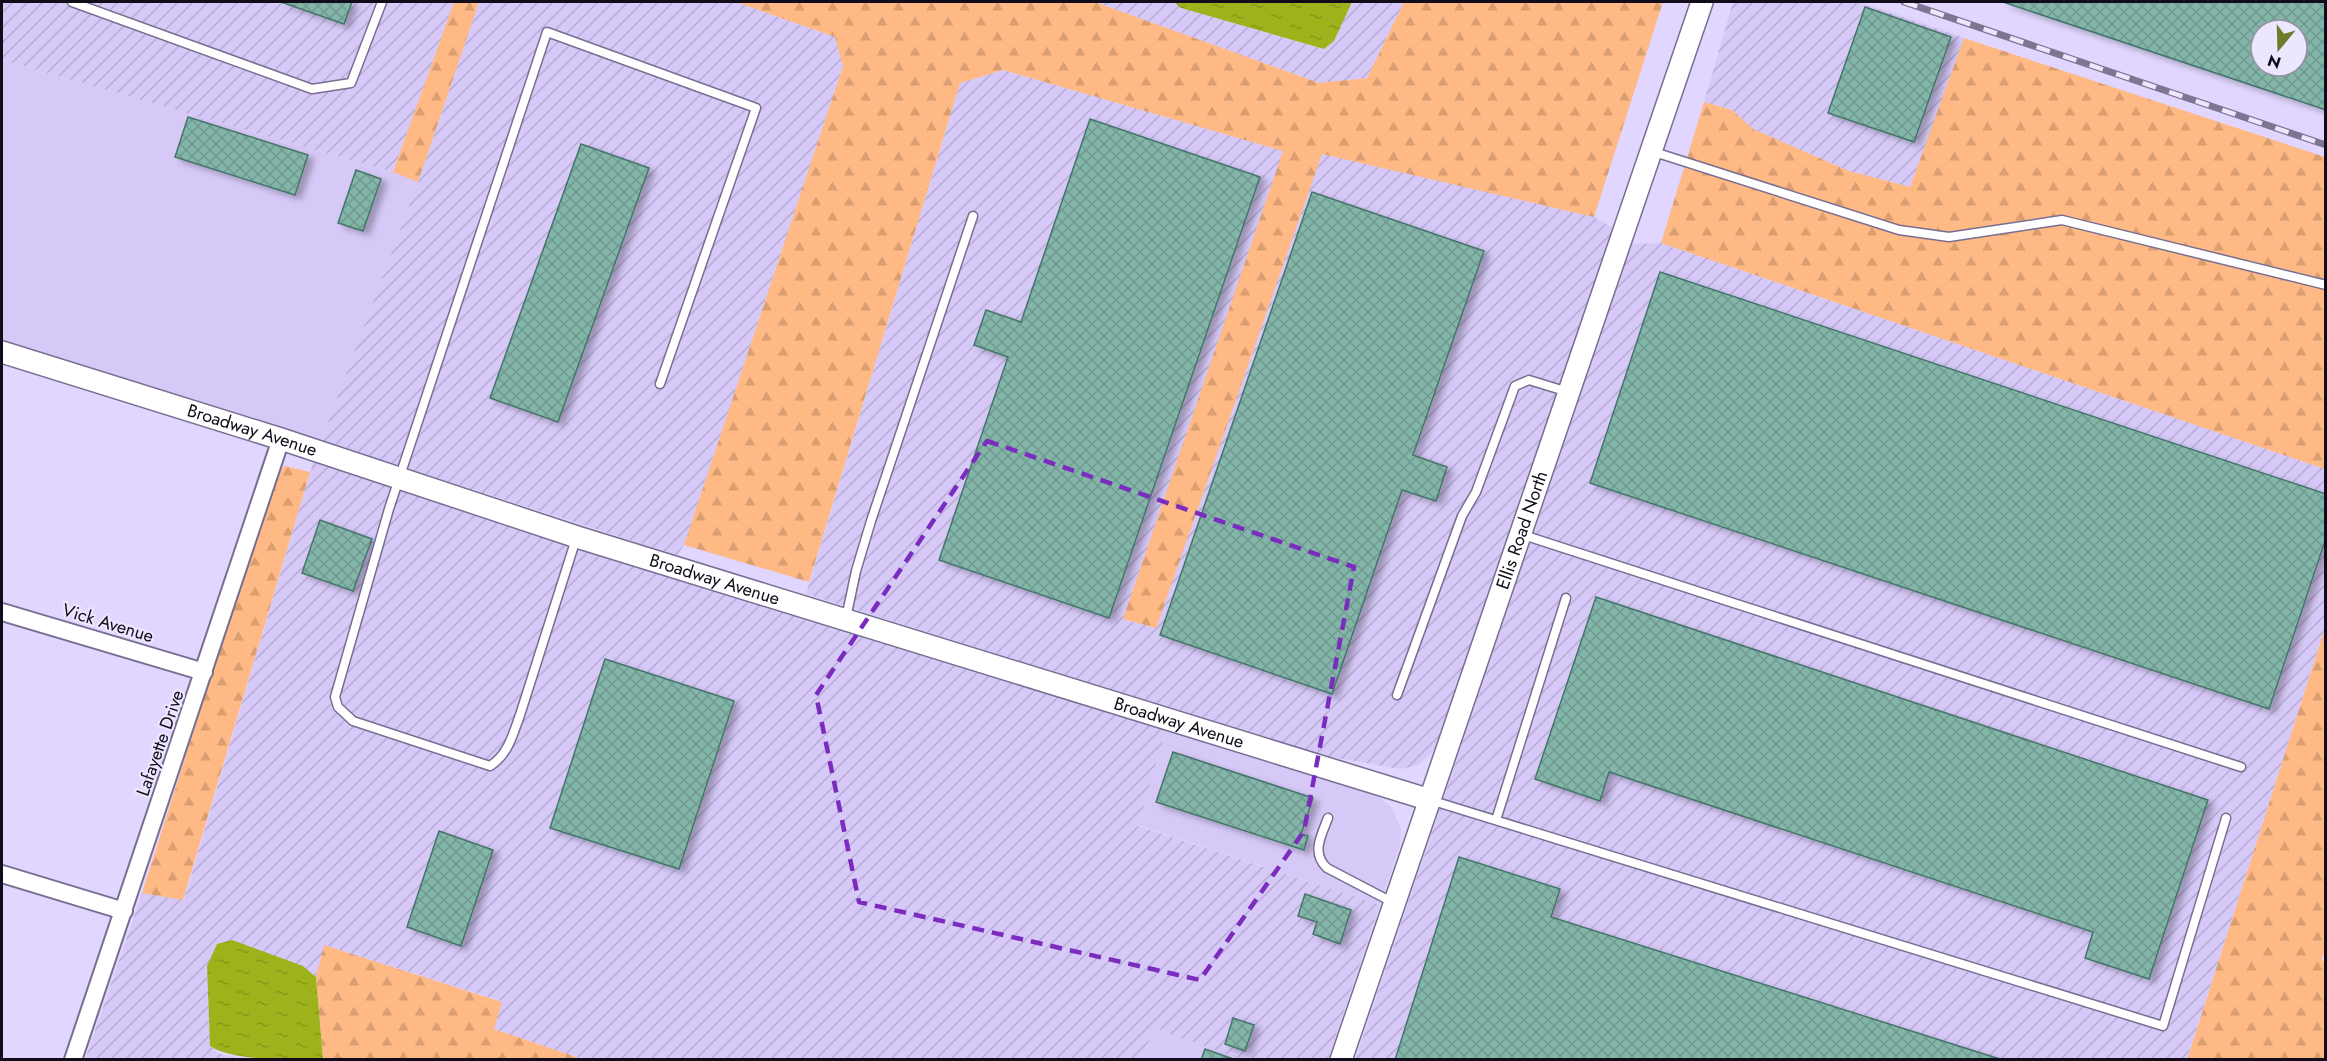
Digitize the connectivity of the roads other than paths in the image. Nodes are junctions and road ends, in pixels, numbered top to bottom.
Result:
1 (72, 2) edge
2 (382, 2) edge
3 (1702, 2) edge
4 (1650, 151) junction
5 (974, 216) dead end
6 (2325, 285) edge
7 (2, 352) edge
8 (660, 384) dead end
9 (1568, 392) junction
10 (281, 439) junction
11 (400, 479) junction
12 (1520, 534) junction
13 (577, 537) junction
14 (1566, 598) dead end
15 (2, 612) edge
16 (845, 622) junction
17 (204, 672) junction
18 (1397, 695) dead end
19 (2241, 767) dead end
20 (1430, 800) junction
21 (1328, 818) dead end
22 (2226, 818) dead end
23 (1496, 820) junction
24 (2, 874) edge
25 (1394, 903) junction
26 (124, 911) junction
27 (73, 1059) edge
28 (1341, 1059) edge

1 - 2 lane
3 - 4 street, Ellis Road North
4 - 6 lane
4 - 9 street, Ellis Road North
5 - 16 lane
7 - 10 street, Broadway Avenue
8 - 11 lane
9 - 12 street, Ellis Road North
9 - 18 lane
10 - 11 street, Broadway Avenue
10 - 17 street, Lafayette Drive
11 - 13 street, Broadway Avenue
11 - 13 lane
12 - 19 lane
12 - 20 street, Ellis Road North
13 - 16 street, Broadway Avenue
14 - 23 lane
15 - 17 street, Vick Avenue
16 - 20 street, Broadway Avenue
17 - 26 street, Lafayette Drive
20 - 23 lane
20 - 25 street, Ellis Road North
21 - 25 lane
22 - 23 lane
24 - 26 street
25 - 28 street, Ellis Road North
26 - 27 street, Lafayette Drive

